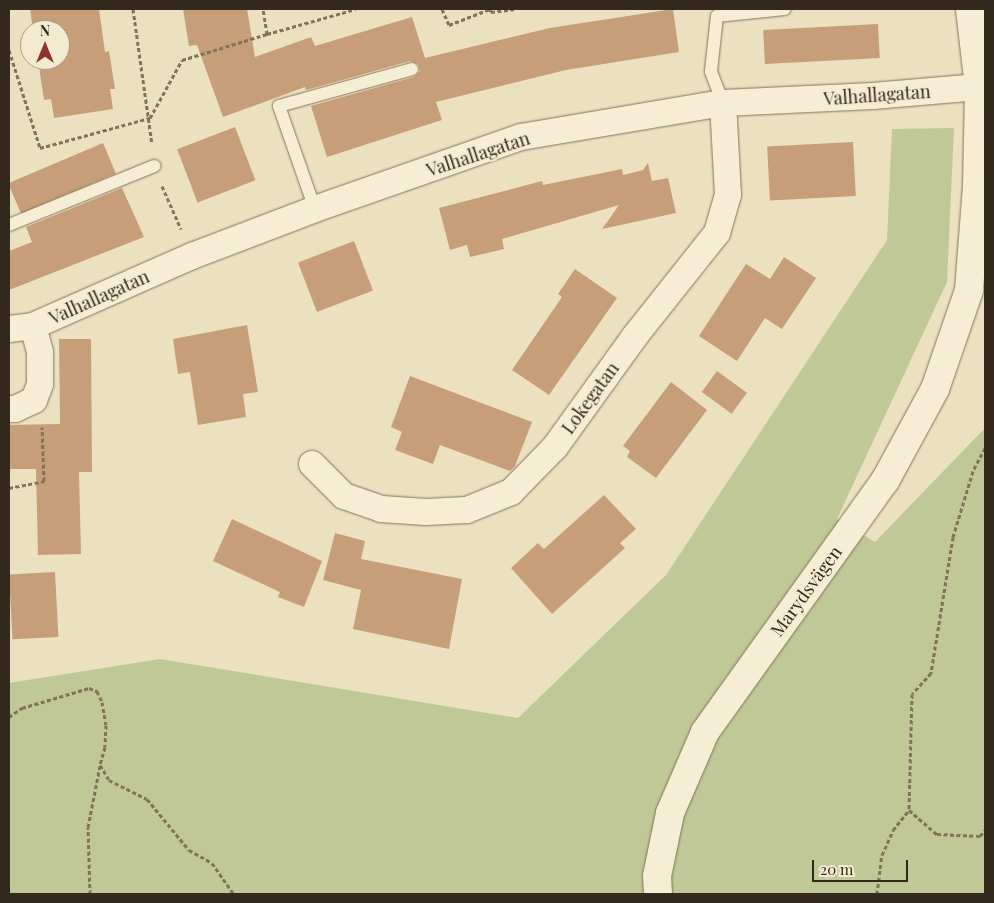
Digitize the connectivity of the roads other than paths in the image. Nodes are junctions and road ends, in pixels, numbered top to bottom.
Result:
1 (785, 9) edge
2 (970, 9) edge
3 (412, 69) dead end
4 (979, 87) junction
5 (723, 103) junction
6 (981, 115) edge
7 (154, 166) dead end
8 (315, 209) junction
9 (9, 225) edge
10 (977, 293) edge
11 (21, 328) edge
12 (9, 409) edge
13 (312, 464) dead end
14 (658, 894) edge

1 - 5 lane
2 - 4 street, Marydsvägen
3 - 8 lane
4 - 5 street, Valhallagatan
4 - 6 street, Marydsvägen
5 - 8 street, Valhallagatan
5 - 13 street, Lokegatan
6 - 10 street, Marydsvägen
7 - 9 lane
8 - 11 street, Valhallagatan
10 - 14 street, Marydsvägen
11 - 12 street, Valhallagatan

